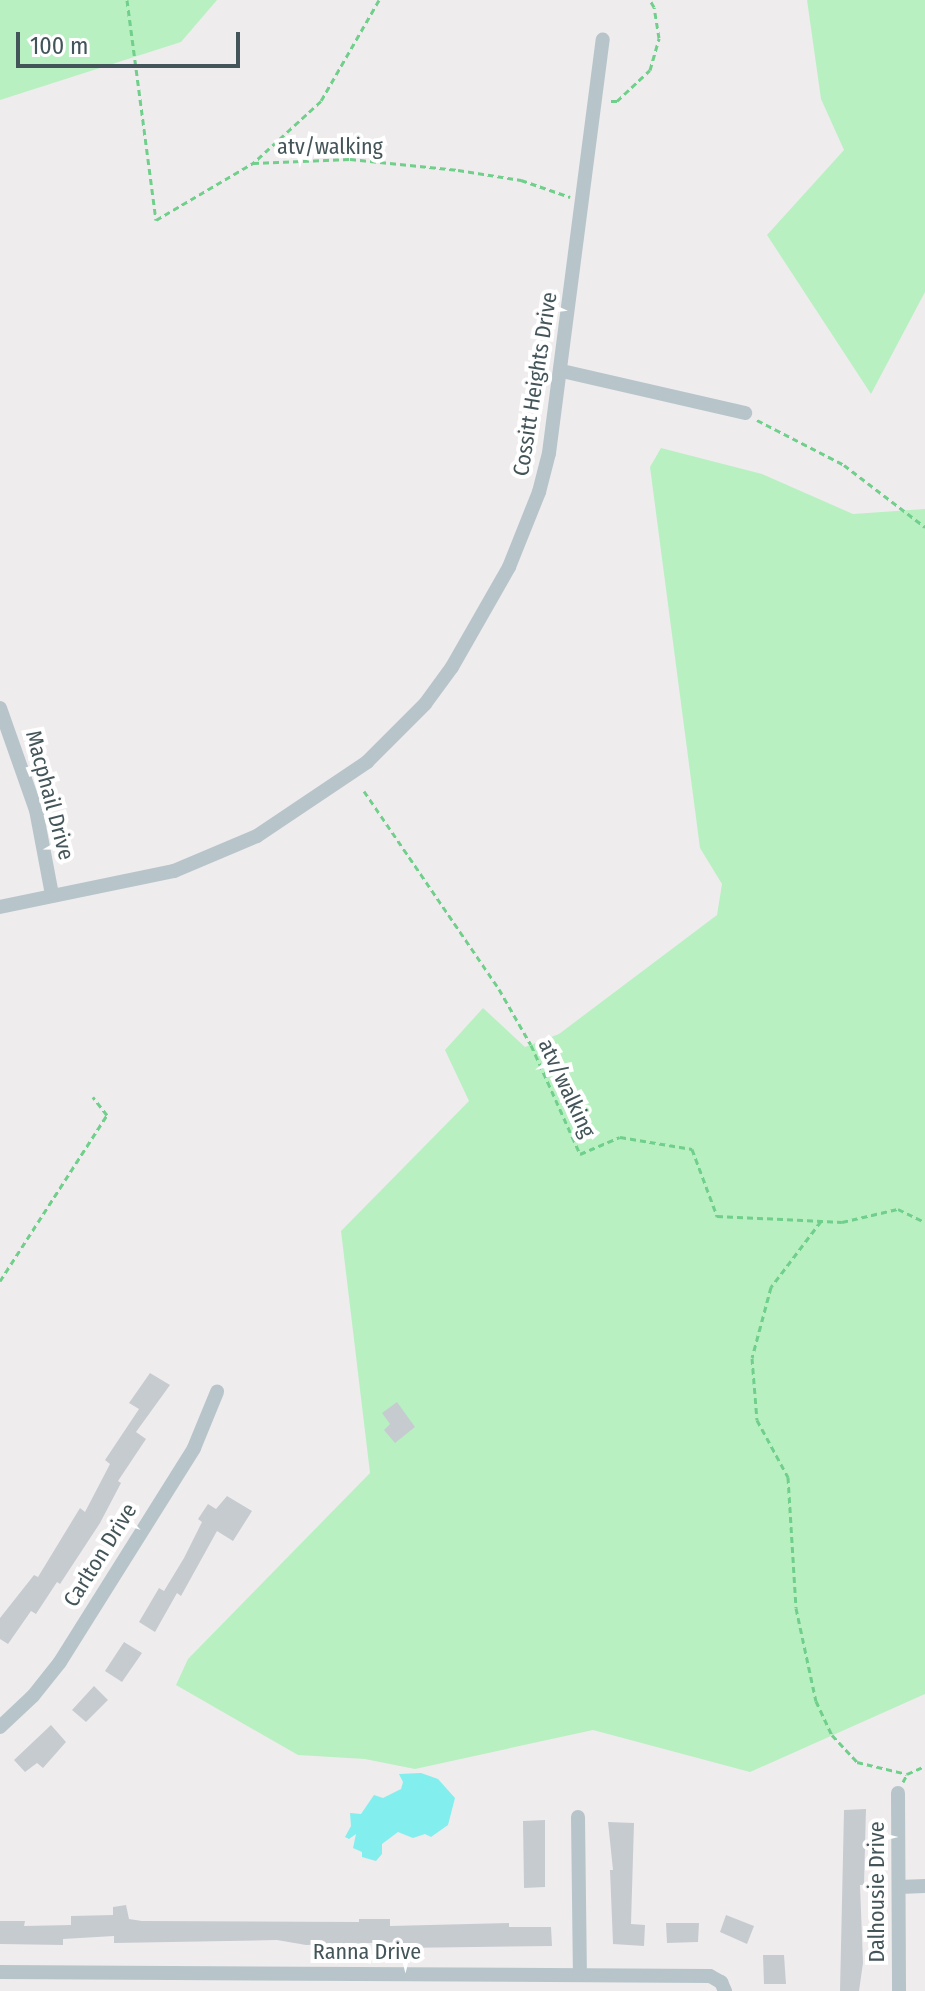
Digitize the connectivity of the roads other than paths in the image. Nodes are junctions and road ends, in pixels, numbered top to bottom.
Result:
1 (603, 40) dead end
2 (562, 371) junction
3 (745, 413) road end
4 (0, 708) edge
5 (52, 895) junction
6 (0, 907) edge
7 (217, 1392) dead end
8 (0, 1727) edge
9 (898, 1793) road end
10 (578, 1817) dead end
11 (925, 1886) edge
12 (899, 1887) junction
13 (0, 1972) edge
14 (580, 1973) junction
15 (725, 1991) edge
16 (899, 1991) edge

1 - 2 street, Cossitt Heights Drive
2 - 3 street
2 - 5 street, Cossitt Heights Drive
4 - 5 street, Macphail Drive
5 - 6 street, Cossitt Heights Drive
7 - 8 street, Carlton Drive
9 - 12 street, Dalhousie Drive
10 - 14 street
11 - 12 street
12 - 16 street, Dalhousie Drive
13 - 14 street, Ranna Drive
14 - 15 street, Ranna Drive

